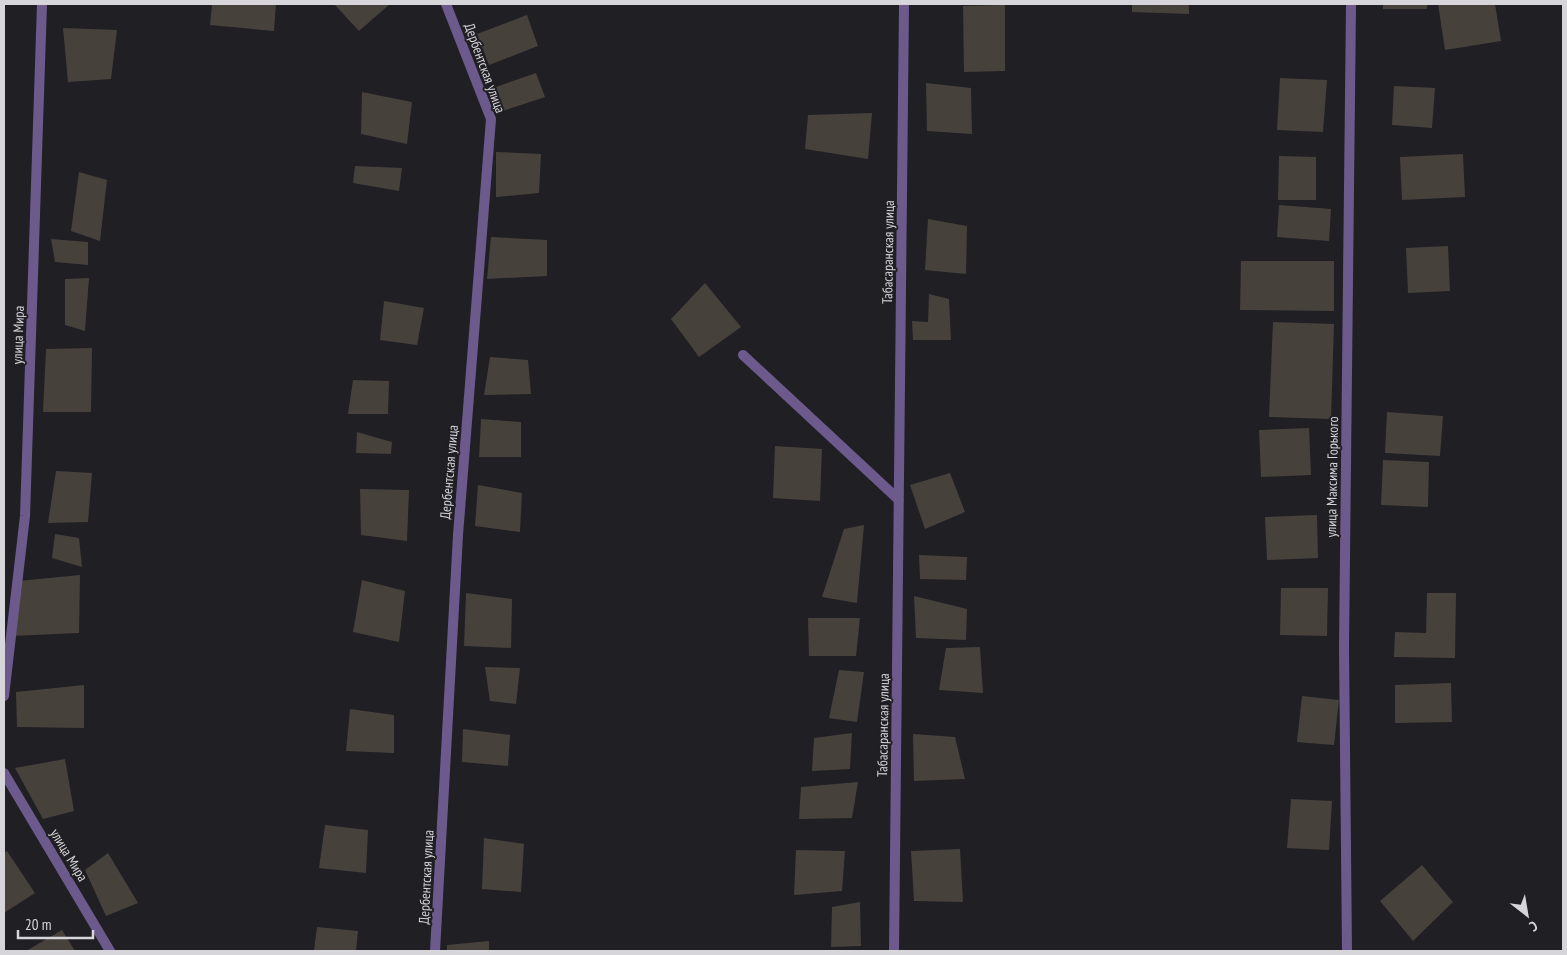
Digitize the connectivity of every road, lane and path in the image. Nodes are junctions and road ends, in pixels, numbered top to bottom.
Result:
1 (42, 4) edge
2 (446, 4) edge
3 (904, 4) edge
4 (1351, 4) edge
5 (743, 355) dead end
6 (899, 500) junction
7 (4, 696) edge
8 (4, 773) edge
9 (110, 951) edge
10 (435, 951) edge
11 (894, 951) edge
12 (1347, 951) edge

1 - 7 street, улица Мира
2 - 10 street, Дербентская улица
3 - 6 street, Табасаранская улица
4 - 12 street, улица Максима Горького
5 - 6 street
6 - 11 street, Табасаранская улица
8 - 9 street, улица Мира

